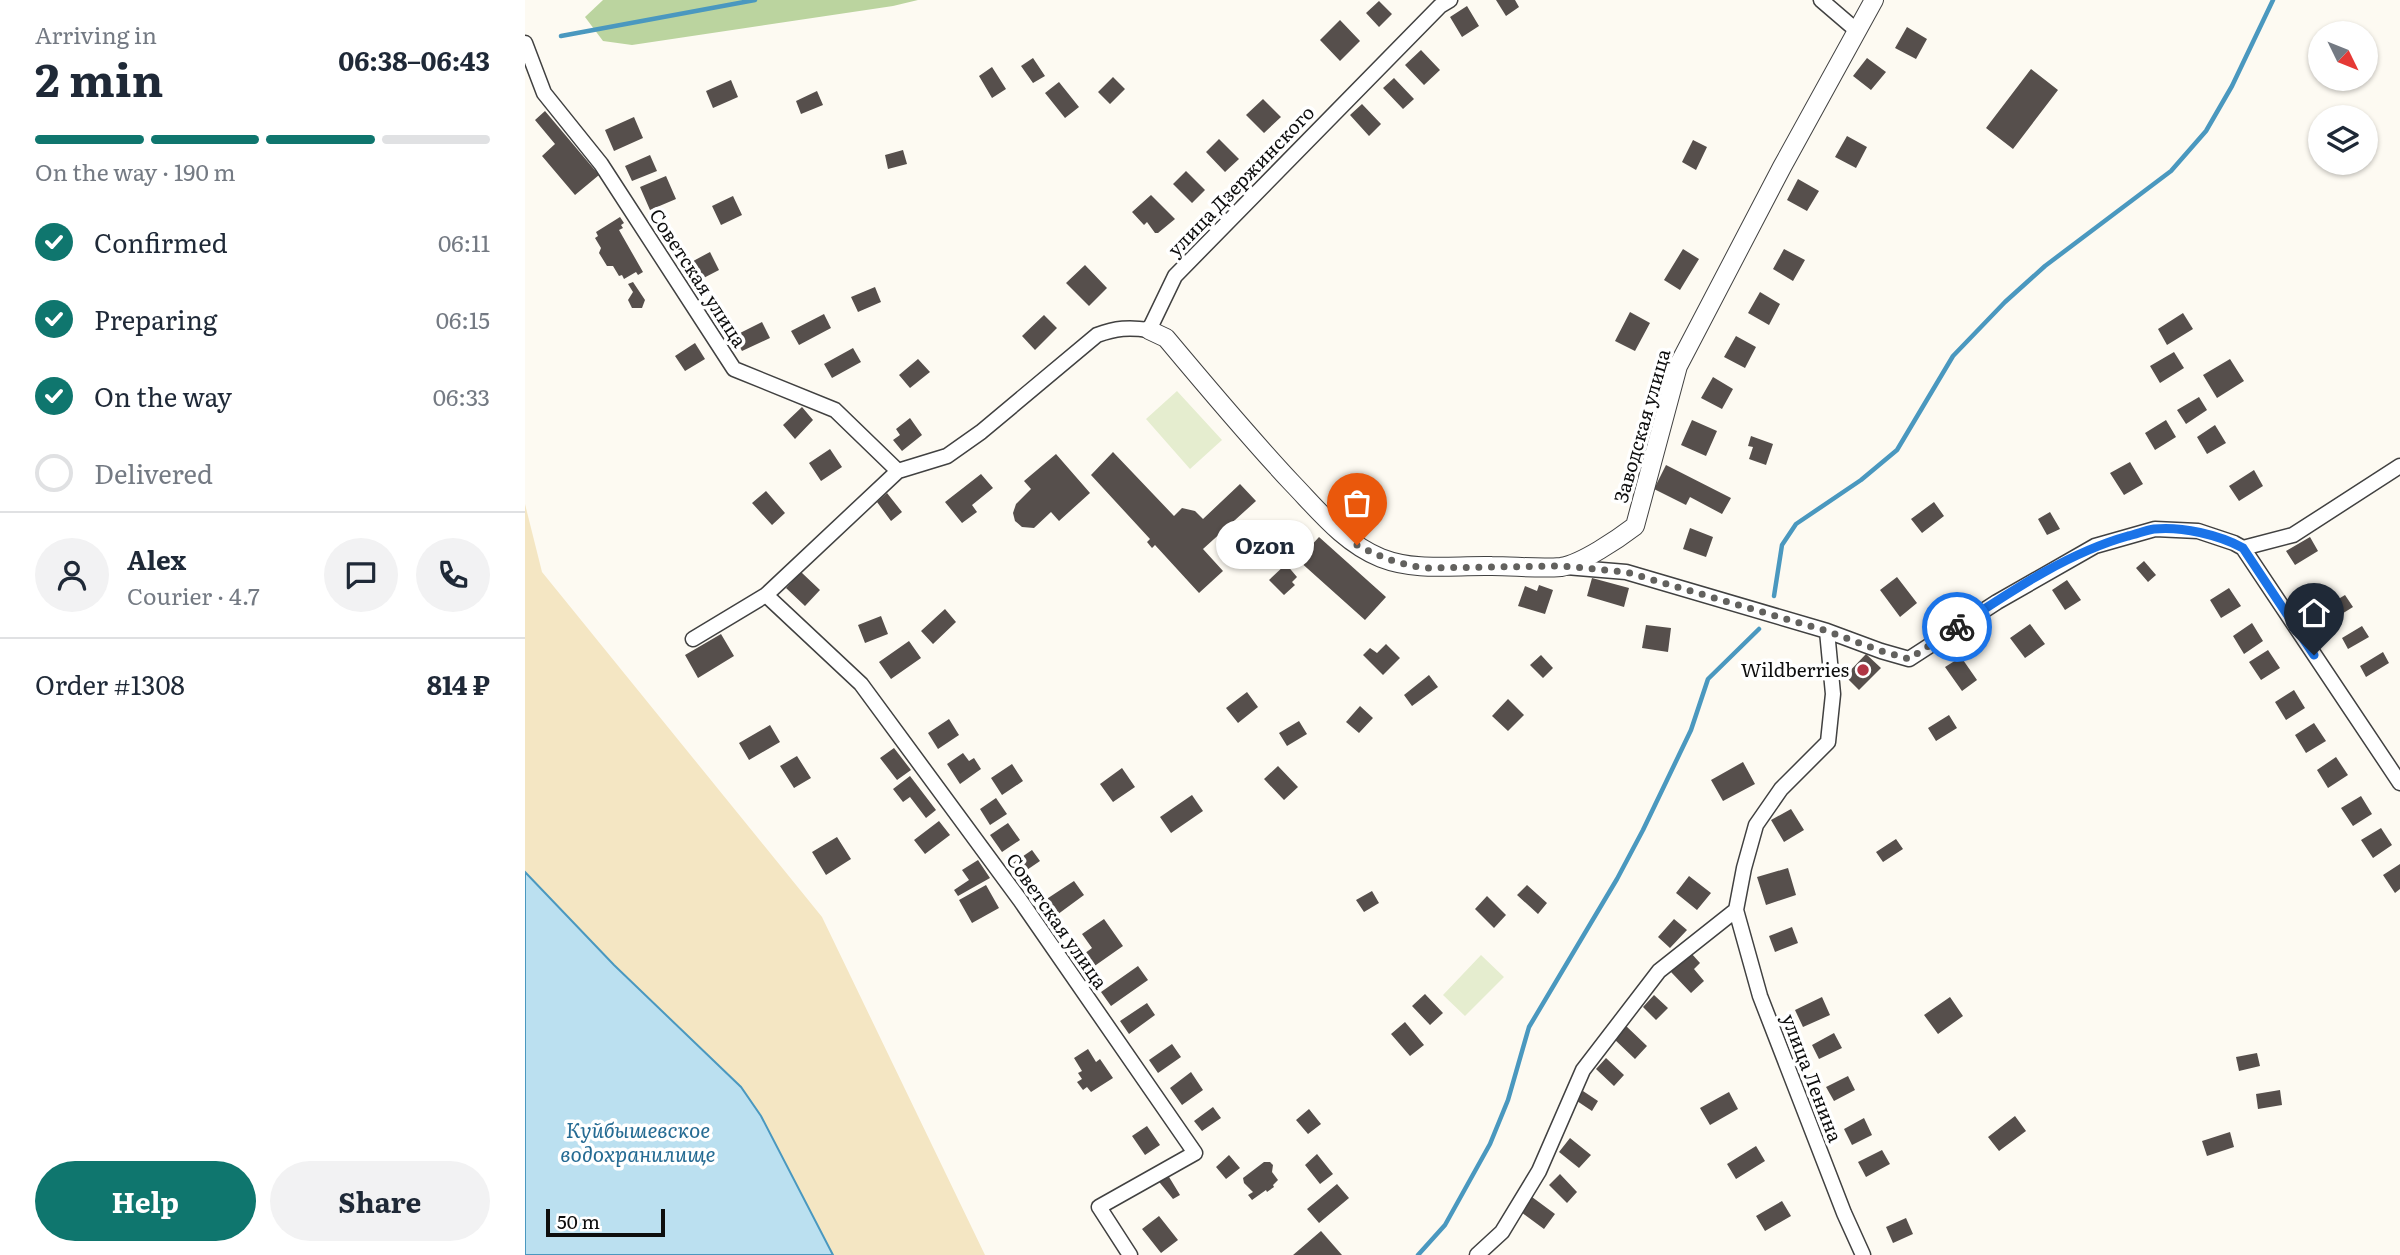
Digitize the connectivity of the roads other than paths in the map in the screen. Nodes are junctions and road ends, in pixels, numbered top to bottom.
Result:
1 (1450, 0) edge
2 (1821, 0) edge
3 (1874, 0) edge
4 (1856, 30) junction
5 (525, 43) edge
6 (1149, 330) junction
7 (2400, 466) edge
8 (898, 471) junction
9 (2243, 548) junction
10 (1563, 566) junction
11 (767, 595) junction
12 (1827, 631) junction
13 (693, 639) dead end
14 (2400, 783) edge
15 (1736, 910) junction
16 (1129, 1255) edge
17 (1476, 1255) edge
18 (1863, 1255) edge

1 - 6 street, улица Дзержинского
2 - 4 street
3 - 4 street, Заводская улица
4 - 10 street, Заводская улица
5 - 8 street, Советская улица
6 - 8 street
6 - 10 street, Заводская улица
7 - 9 street
8 - 11 street
9 - 12 street
9 - 14 street
10 - 12 street
11 - 13 street
11 - 16 street, Советская улица
12 - 15 street
15 - 17 street
15 - 18 street, улица Ленина

